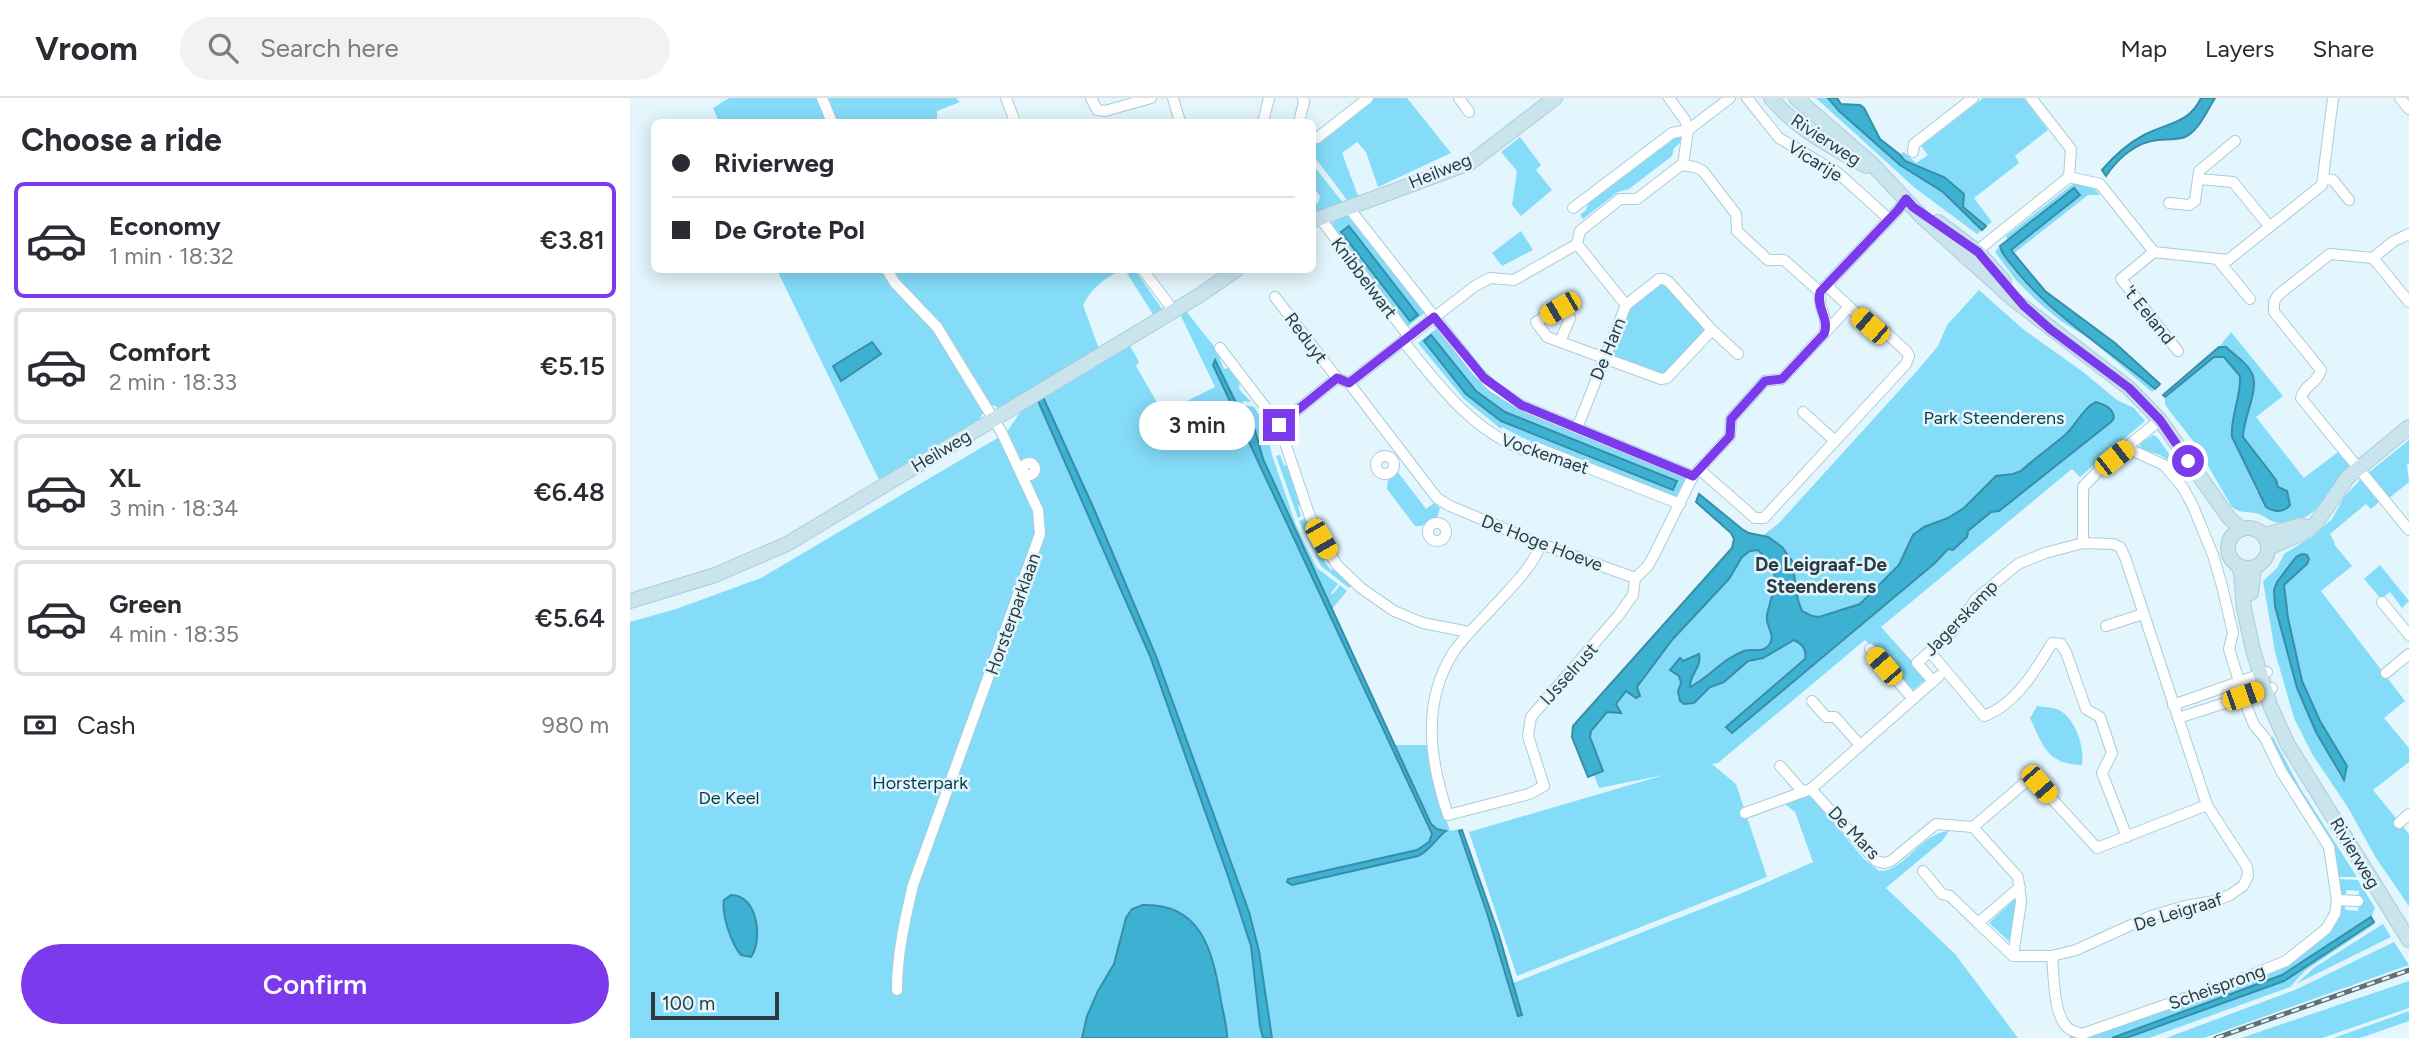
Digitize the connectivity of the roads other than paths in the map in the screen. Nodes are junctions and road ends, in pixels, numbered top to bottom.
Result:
1 (822, 98) edge
2 (1006, 98) edge
3 (1091, 98) edge
4 (1151, 98) edge
5 (1173, 98) edge
6 (1269, 98) edge
7 (1303, 98) edge
8 (1368, 98) edge
9 (1459, 98) edge
10 (1555, 98) edge
11 (1669, 98) edge
12 (1730, 98) edge
13 (1747, 98) edge
14 (1771, 98) edge
15 (1796, 98) edge
16 (1973, 98) edge
17 (2031, 98) edge
18 (2333, 98) edge
19 (2400, 98) edge
20 (2409, 109) edge
21 (1469, 112) dead end
22 (831, 119) edge
23 (1014, 119) edge
24 (1179, 119) edge
25 (1264, 119) edge
26 (1300, 119) edge
27 (1688, 130) junction
28 (1316, 138) edge
29 (2235, 141) dead end
30 (1913, 152) dead end
31 (1682, 165) junction
32 (2069, 177) junction
33 (1885, 178) junction
34 (2198, 179) junction
35 (2323, 179) junction
36 (2349, 200) dead end
37 (2169, 202) dead end
38 (1910, 203) junction
39 (1349, 208) junction
40 (1573, 208) dead end
41 (1889, 219) junction
42 (1316, 220) edge
43 (2270, 227) junction
44 (2409, 234) edge
45 (1577, 244) junction
46 (2154, 252) junction
47 (1974, 257) junction
48 (2373, 258) junction
49 (2218, 260) junction
50 (889, 273) edge
51 (1145, 273) edge
52 (1231, 273) edge
53 (1823, 289) junction
54 (1275, 297) dead end
55 (2250, 299) dead end
56 (2409, 302) edge
57 (1626, 305) junction
58 (1849, 308) junction
59 (1173, 310) junction
60 (1434, 317) junction
61 (1712, 330) junction
62 (1824, 334) junction
63 (1406, 339) junction
64 (1560, 342) dead end
65 (1220, 348) dead end
66 (2178, 351) dead end
67 (1738, 354) dead end
68 (1604, 359) junction
69 (1337, 378) junction
70 (1349, 383) junction
71 (1804, 412) dead end
72 (994, 419) junction
73 (2160, 420) junction
74 (1279, 425) junction
75 (1577, 428) junction
76 (2409, 428) edge
77 (1835, 442) junction
78 (2127, 448) junction
79 (2360, 468) junction
80 (1696, 472) junction
81 (1680, 504) junction
82 (1450, 506) junction
83 (1442, 524) dead end
84 (2409, 530) edge
85 (2236, 533) junction
86 (2266, 542) junction
87 (2083, 543) junction
88 (1541, 544) junction
89 (2246, 568) junction
90 (1635, 578) junction
91 (630, 601) edge
92 (2382, 602) dead end
93 (2143, 614) junction
94 (2106, 626) dead end
95 (1469, 632) junction
96 (2409, 635) edge
97 (1870, 649) dead end
98 (1930, 652) junction
99 (2409, 654) edge
100 (1945, 671) junction
101 (2386, 673) dead end
102 (1933, 681) junction
103 (2266, 681) junction
104 (2239, 682) junction
105 (2243, 696) junction
106 (1913, 699) junction
107 (2172, 699) junction
108 (1812, 701) dead end
109 (2178, 718) junction
110 (1860, 745) junction
111 (1780, 766) dead end
112 (1807, 790) junction
113 (2207, 805) junction
114 (1745, 813) dead end
115 (2409, 814) edge
116 (2399, 822) dead end
117 (1973, 827) junction
118 (2127, 836) junction
119 (1923, 871) dead end
120 (2020, 887) junction
121 (2337, 900) junction
122 (2358, 901) dead end
123 (1978, 923) junction
124 (2409, 940) edge
125 (2052, 956) junction
126 (2013, 957) junction
127 (897, 990) dead end
128 (2068, 1034) edge

1 - 22 street
2 - 23 street
3 - 4 street
5 - 24 street
6 - 25 street
7 - 26 street
8 - 28 street
9 - 21 street
10 - 39 street, Heilweg
11 - 27 street
12 - 27 street
13 - 41 street, Vicarije
14 - 33 street, Rivierweg
15 - 33 street, Rivierweg
16 - 30 street
17 - 32 street
18 - 35 street
19 - 20 street
27 - 31 street
27 - 40 street
29 - 34 street
31 - 45 street
31 - 53 street
32 - 46 street
32 - 47 street
33 - 38 street, Rivierweg
34 - 37 street
34 - 43 street
35 - 36 street
35 - 43 street
38 - 41 street
38 - 47 street, Rivierweg
39 - 42 street, Heilweg
39 - 60 street
41 - 53 street
42 - 63 street, Knibbelwart
43 - 49 street
44 - 48 street
45 - 57 street, De Harn
45 - 60 street
46 - 49 street
46 - 66 street, 't Eeland
47 - 73 street, Rivierweg
48 - 56 street
48 - 79 street
49 - 55 street
50 - 72 street, Horsterparklaan
51 - 59 street
52 - 59 street, Heilweg
53 - 58 street
53 - 62 street
54 - 69 street, Reduyt
57 - 61 street
57 - 68 street, De Harn
58 - 62 street
58 - 77 street
59 - 72 street, Heilweg
60 - 63 street
60 - 75 street
61 - 67 street
61 - 68 street
62 - 80 street
63 - 70 street
63 - 81 street, Vockemaet
64 - 68 street
65 - 74 street
68 - 75 street, De Harn
69 - 70 street
69 - 74 street
70 - 82 street, De Hoge Hoeve
71 - 77 street
72 - 91 street, Heilweg
72 - 127 street, Horsterparklaan
73 - 78 street
73 - 85 street, Rivierweg
74 - 95 street
75 - 80 street
76 - 79 street
77 - 80 street
78 - 87 street
78 - 104 street
79 - 84 street
79 - 86 street
80 - 81 street
81 - 90 street
82 - 83 street
82 - 88 street, De Hoge Hoeve
85 - 86 street
85 - 89 street
86 - 89 street
87 - 93 street, Jagerskamp
87 - 98 street, Jagerskamp
88 - 90 street, De Hoge Hoeve
88 - 95 street, IJsselrust
89 - 103 street, Rivierweg
90 - 95 street, IJsselrust
92 - 96 street
93 - 94 street
93 - 107 street, Jagerskamp
97 - 106 street
98 - 100 street
98 - 102 street, Jagerskamp
99 - 101 street
100 - 102 street
100 - 118 street
102 - 106 street
103 - 104 street
103 - 105 street
103 - 124 street, Rivierweg
104 - 105 street
104 - 107 street
105 - 109 street
105 - 121 street
106 - 110 street
107 - 109 street, De Leigraaf
108 - 110 street
109 - 113 street, De Leigraaf
110 - 112 street
111 - 112 street
112 - 114 street
112 - 117 street, De Mars
113 - 118 street
113 - 125 street, De Leigraaf
115 - 116 street
117 - 118 street
117 - 120 street
119 - 123 street
120 - 123 street
120 - 126 street
121 - 122 street
121 - 128 street, Scheisprong
123 - 126 street
125 - 126 street, De Leigraaf
125 - 128 street, Scheisprong

